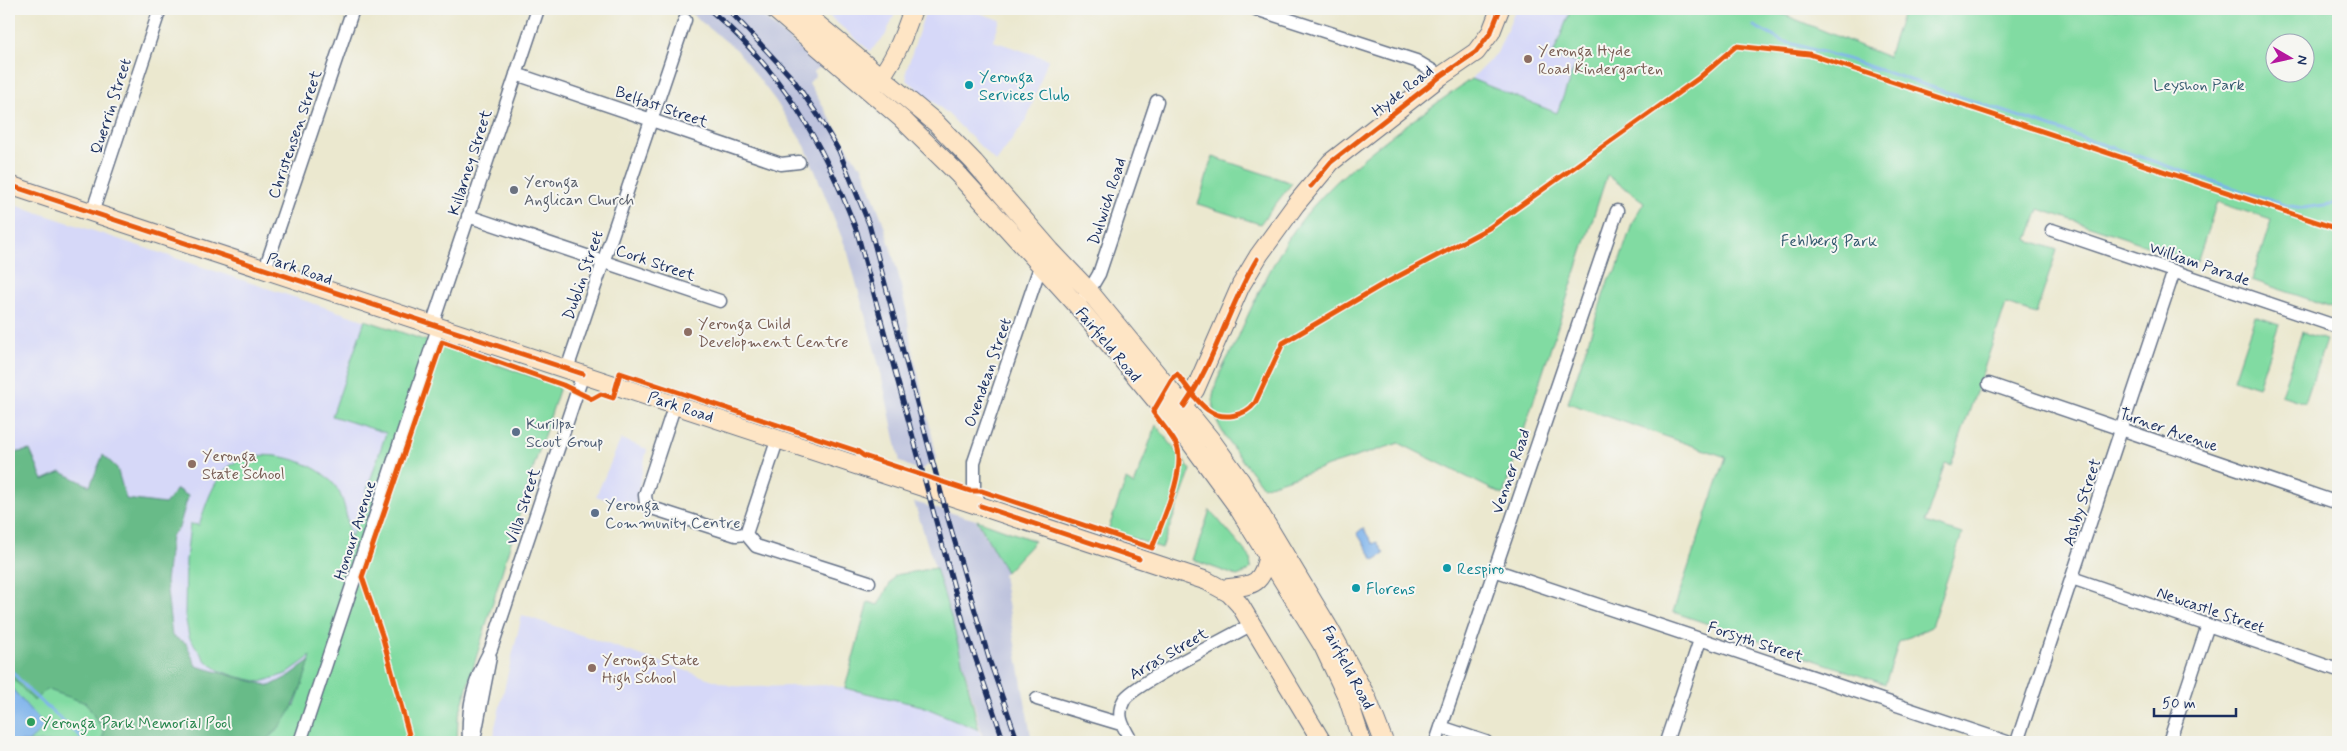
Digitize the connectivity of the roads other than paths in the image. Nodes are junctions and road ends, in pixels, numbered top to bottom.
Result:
1 (160, 9) edge
2 (353, 9) edge
3 (538, 9) edge
4 (774, 9) edge
5 (799, 9) edge
6 (913, 9) edge
7 (1256, 9) edge
8 (1500, 9) edge
9 (685, 20) dead end
10 (516, 74) junction
11 (1441, 76) junction
12 (875, 84) junction
13 (1157, 101) dead end
14 (651, 120) junction
15 (799, 162) dead end
16 (9, 185) edge
17 (1617, 211) dead end
18 (92, 213) junction
19 (468, 216) junction
20 (2052, 230) dead end
21 (1051, 252) junction
22 (604, 262) junction
23 (1040, 267) junction
24 (265, 269) junction
25 (2174, 271) junction
26 (1089, 292) junction
27 (720, 301) dead end
28 (1076, 304) junction
29 (435, 327) junction
30 (2338, 327) edge
31 (575, 371) junction
32 (1989, 384) dead end
33 (675, 404) junction
34 (1184, 406) junction
35 (1170, 418) junction
36 (2122, 430) junction
37 (778, 438) junction
38 (2338, 503) edge
39 (981, 506) junction
40 (746, 534) junction
41 (1268, 554) junction
42 (1494, 570) junction
43 (2072, 578) junction
44 (869, 582) dead end
45 (1222, 589) junction
46 (1252, 624) junction
47 (2208, 625) junction
48 (1700, 640) junction
49 (491, 649) junction
50 (2338, 670) edge
51 (1037, 700) dead end
52 (1121, 724) junction
53 (1441, 727) junction
54 (1384, 741) edge
55 (300, 742) edge
56 (469, 742) edge
57 (474, 742) edge
58 (1132, 742) edge
59 (1322, 742) edge
60 (1362, 742) edge
61 (1436, 742) edge
62 (1486, 742) edge
63 (1666, 742) edge
64 (2008, 742) edge
65 (2017, 742) edge
66 (2169, 742) edge

1 - 18 street, Querrin Street
2 - 24 street, Christensen Street
3 - 10 street, Killarney Street
4 - 12 street, Fairfield Road
5 - 12 street, Fairfield Road
6 - 12 street
7 - 11 street
8 - 11 street, Hyde Road
9 - 14 street, Dublin Street
10 - 14 street, Belfast Street
10 - 19 street, Killarney Street
11 - 34 street, Hyde Road
12 - 21 street, Fairfield Road
12 - 23 street, Fairfield Road
13 - 26 street, Dulwich Road
14 - 15 street, Belfast Street
14 - 22 street, Dublin Street
16 - 18 street, Park Road
17 - 42 street, Venner Road
18 - 24 street, Park Road
19 - 22 street, Cork Street
19 - 29 street, Killarney Street
20 - 25 street, William Parade
21 - 23 street, Ovendean Street
21 - 26 street, Fairfield Road
22 - 27 street, Cork Street
22 - 31 street, Dublin Street
23 - 28 street, Fairfield Road
23 - 39 street, Ovendean Street
24 - 29 street, Park Road
25 - 30 street, William Parade
25 - 36 street, Ashby Street
26 - 28 street, Dulwich Road
26 - 34 street, Fairfield Road
28 - 35 street, Fairfield Road
29 - 31 street, Park Road
29 - 55 street, Honour Avenue
31 - 33 street, Park Road
31 - 49 street, Villa Street
32 - 36 street, Turner Avenue
33 - 37 street, Park Road
33 - 40 street
34 - 35 street, Hyde Road
34 - 54 street, Fairfield Road
35 - 41 street, Fairfield Road
36 - 38 street, Turner Avenue
36 - 43 street, Ashby Street
37 - 39 street, Park Road
37 - 40 street
39 - 45 street, Park Road
40 - 44 street
41 - 45 street
41 - 60 street, Fairfield Road
42 - 48 street, Forsyth Street
42 - 53 street, Venner Road
43 - 47 street, Newcastle Street
43 - 65 street, Ashby Street
45 - 46 street, Park Road
46 - 52 street, Arras Street
46 - 59 street
47 - 50 street, Newcastle Street
47 - 66 street
48 - 63 street
48 - 64 street, Forsyth Street
49 - 56 street, Villa Street
49 - 57 street, Villa Street
51 - 52 street
52 - 58 street
53 - 61 street, Venner Road
53 - 62 street

